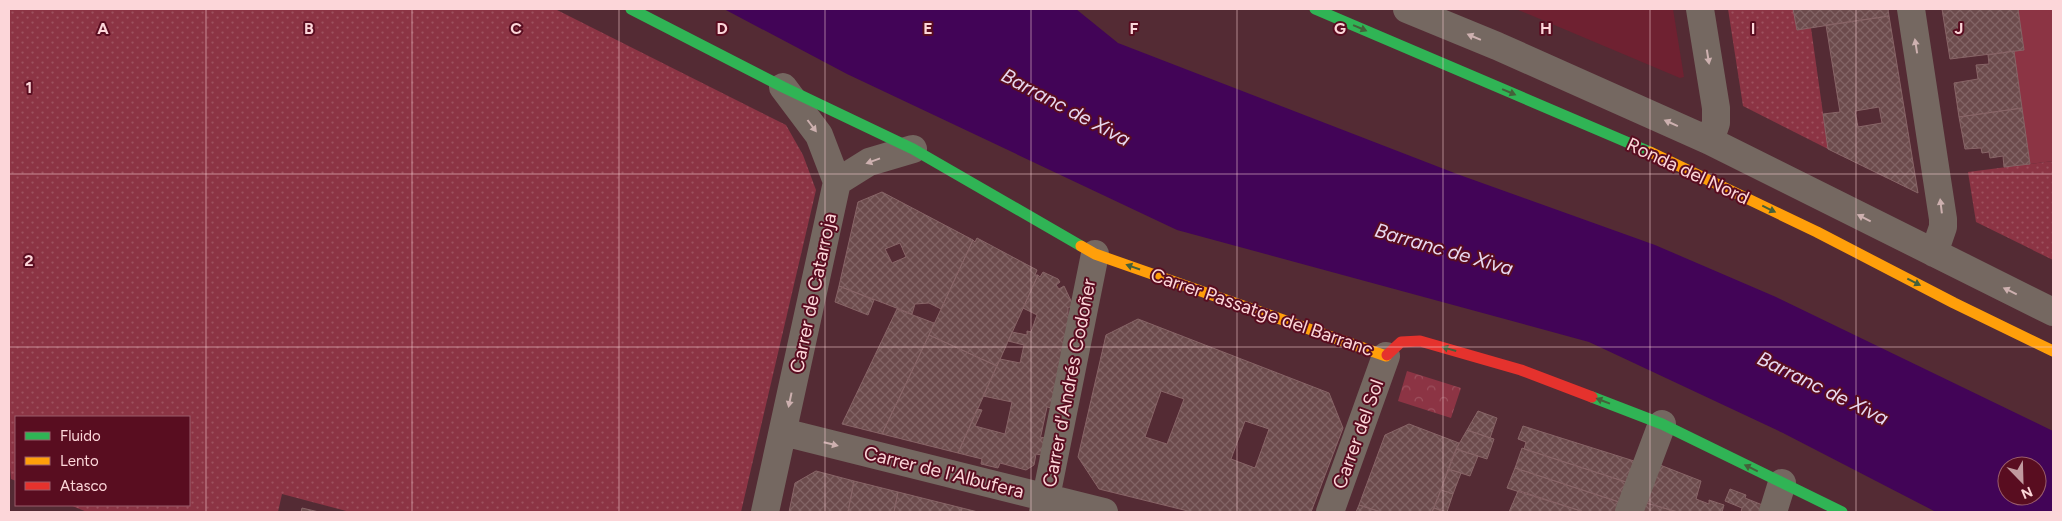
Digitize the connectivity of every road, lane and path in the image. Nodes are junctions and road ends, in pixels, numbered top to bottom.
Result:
1 (631, 9) edge
2 (1315, 9) edge
3 (1407, 9) edge
4 (1700, 9) edge
5 (1910, 9) edge
6 (783, 87) junction
7 (1710, 141) junction
8 (913, 149) junction
9 (837, 182) junction
10 (1934, 253) junction
11 (1095, 254) junction
12 (2053, 312) edge
13 (2053, 351) edge
14 (1386, 356) junction
15 (1662, 424) junction
16 (783, 432) junction
17 (1782, 483) junction
18 (1045, 505) edge
19 (765, 512) edge
20 (1104, 512) edge
21 (1330, 512) edge
22 (1629, 512) edge
23 (1773, 512) edge
24 (1842, 512) edge

1 - 6 street, Carrer Passatge del Barranc
2 -> 13 street, Ronda del Nord
7 -> 3 street, Ronda del Nord
4 -> 7 street
10 -> 5 street
6 - 8 street, Carrer Passatge del Barranc
6 -> 9 street
10 -> 7 street, Ronda del Nord
8 -> 9 street
8 - 11 street, Carrer Passatge del Barranc
9 -> 16 street, Carrer de Catarroja
12 -> 10 street, Ronda del Nord
14 -> 11 street, Carrer Passatge del Barranc
11 - 18 street, Carrer d'Andrés Codoñer
15 -> 14 street, Carrer Passatge del Barranc
14 - 21 street, Carrer del Sol
17 -> 15 street, Carrer Passatge del Barranc
15 - 22 street
16 -> 18 street, Carrer de l'Albufera
16 - 19 street, Carrer de Catarroja
17 - 23 street
17 - 24 street, Carrer Passatge del Barranc
18 - 20 street, Carrer de l'Albufera

